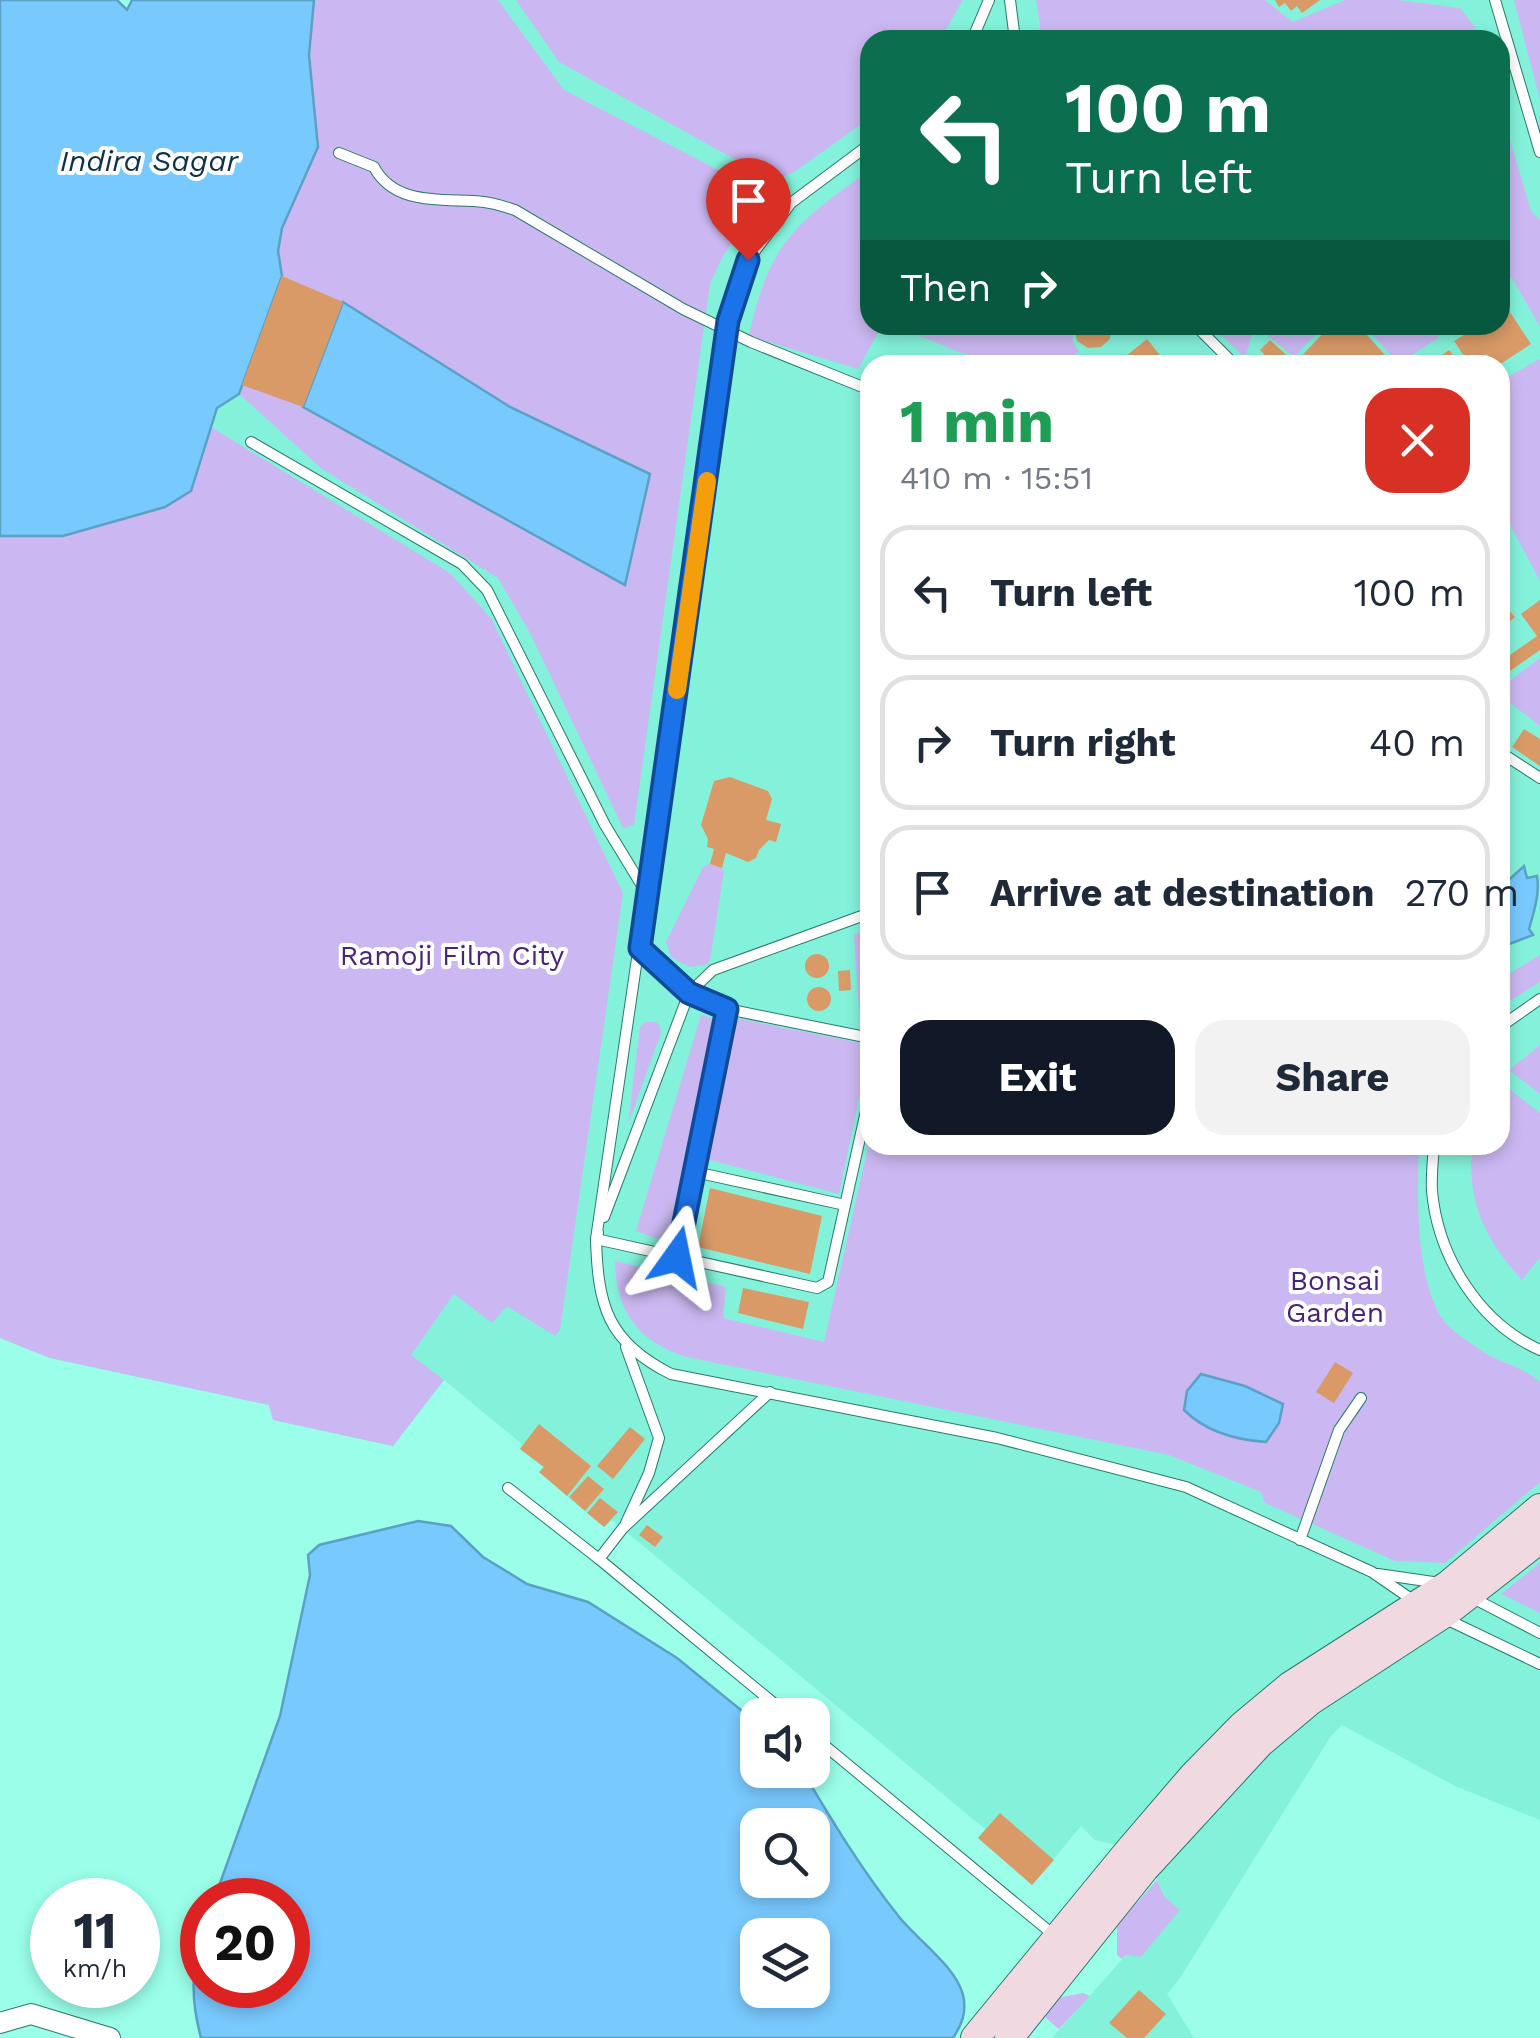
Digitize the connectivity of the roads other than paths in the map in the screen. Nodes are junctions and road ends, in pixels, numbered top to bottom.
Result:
1 (988, 0) edge
2 (1010, 0) edge
3 (1495, 0) edge
4 (976, 30) edge
5 (1014, 30) edge
6 (1504, 30) edge
7 (1510, 51) edge
8 (860, 151) edge
9 (339, 152) dead end
10 (1540, 152) edge
11 (1206, 335) edge
12 (1225, 355) edge
13 (860, 386) edge
14 (251, 442) dead end
15 (1510, 758) edge
16 (1540, 778) edge
17 (647, 895) junction
18 (860, 917) edge
19 (640, 948) junction
20 (689, 993) junction
21 (1540, 999) edge
22 (727, 1009) junction
23 (1510, 1019) edge
24 (860, 1036) edge
25 (860, 1137) edge
26 (1434, 1155) edge
27 (695, 1172) junction
28 (845, 1205) junction
29 (596, 1238) junction
30 (677, 1257) junction
31 (621, 1335) junction
32 (1540, 1350) edge
33 (770, 1392) junction
34 (1361, 1398) dead end
35 (508, 1488) dead end
36 (1540, 1508) edge
37 (623, 1528) junction
38 (1300, 1540) junction
39 (1540, 1540) edge
40 (599, 1558) junction
41 (1372, 1572) junction
42 (1458, 1590) junction
43 (1429, 1611) junction
44 (1540, 1633) edge
45 (1540, 1664) edge
46 (768, 1698) edge
47 (830, 1750) edge
48 (1136, 1861) junction
49 (1056, 1937) junction
50 (1011, 2021) edge
51 (0, 2023) edge
52 (110, 2038) edge
53 (974, 2038) edge

1 - 4 lane
2 - 5 lane
3 - 6 lane
7 - 10 lane
8 - 17 lane, bridge
9 - 13 lane
11 - 12 lane
14 - 17 lane
15 - 16 lane
17 - 19 lane
18 - 20 lane
19 - 20 lane
19 - 29 lane
20 - 22 lane
20 - 29 lane
21 - 23 lane
22 - 24 lane
22 - 27 lane
25 - 28 lane
26 - 32 lane
27 - 28 lane
27 - 30 lane
28 - 30 lane
29 - 30 lane
29 - 31 lane
31 - 33 lane
31 - 37 lane
33 - 37 lane
33 - 38 lane
34 - 38 lane
35 - 40 lane
36 - 42 street
37 - 40 lane
38 - 41 lane
39 - 42 street
40 - 46 lane
41 - 42 lane
41 - 43 lane
42 - 43 street
42 - 44 lane
43 - 45 lane
43 - 48 street
47 - 49 lane
48 - 49 street
48 - 50 street
49 - 50 street
50 - 53 street
51 - 52 street

